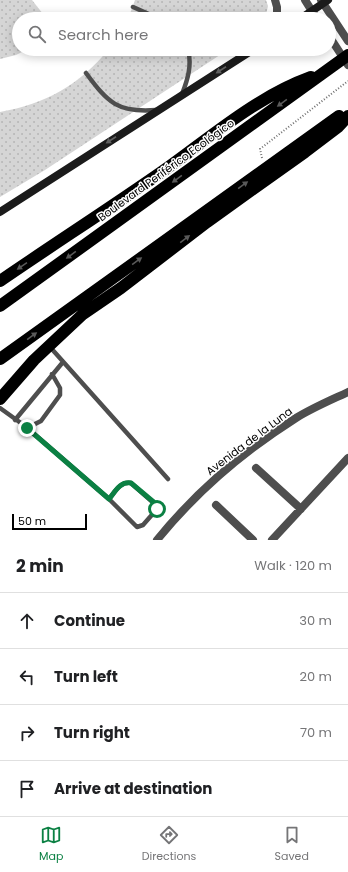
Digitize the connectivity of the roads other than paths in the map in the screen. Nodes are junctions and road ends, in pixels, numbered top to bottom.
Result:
1 (275, 0) edge
2 (304, 0) edge
3 (324, 1) edge
4 (133, 7) dead end
5 (144, 12) edge
6 (277, 12) edge
7 (309, 12) edge
8 (313, 12) edge
9 (331, 12) edge
10 (336, 21) edge
11 (348, 41) edge
12 (336, 46) edge
13 (348, 55) edge
14 (190, 56) edge
15 (243, 56) edge
16 (348, 64) edge
17 (325, 72) junction
18 (86, 74) dead end
19 (182, 95) junction
20 (159, 110) junction
21 (348, 110) edge
22 (348, 116) edge
23 (0, 212) edge
24 (0, 281) edge
25 (0, 306) edge
26 (49, 346) junction
27 (0, 359) edge
28 (63, 362) junction
29 (52, 374) junction
30 (348, 392) edge
31 (0, 398) edge
32 (0, 408) edge
33 (15, 420) junction
34 (27, 428) junction
35 (348, 458) edge
36 (256, 468) dead end
37 (168, 479) dead end
38 (109, 499) junction
39 (216, 505) dead end
40 (301, 509) junction
41 (157, 540) edge
42 (253, 540) edge
43 (272, 540) edge

1 - 6 street
2 - 8 street
3 - 7 street
3 - 9 street
4 - 5 lane
10 - 11 street
12 - 16 street
13 - 17 highway, Boulevard Periférico Ecológico
14 - 19 lane
15 -> 19 street
17 -> 24 highway
17 -> 25 highway, Boulevard Periférico Ecológico
18 - 20 lane
19 - 20 street
20 -> 23 street
27 -> 21 highway
26 -> 22 highway
26 - 28 lane
26 - 31 highway
28 - 29 lane
28 - 37 lane
29 - 33 lane
29 - 34 lane
30 - 41 street, Avenida de la Luna
32 - 33 lane
33 - 34 lane
34 - 38 lane
35 - 40 street
36 - 40 street
38 - 38 lane
39 - 42 street
40 - 43 street

